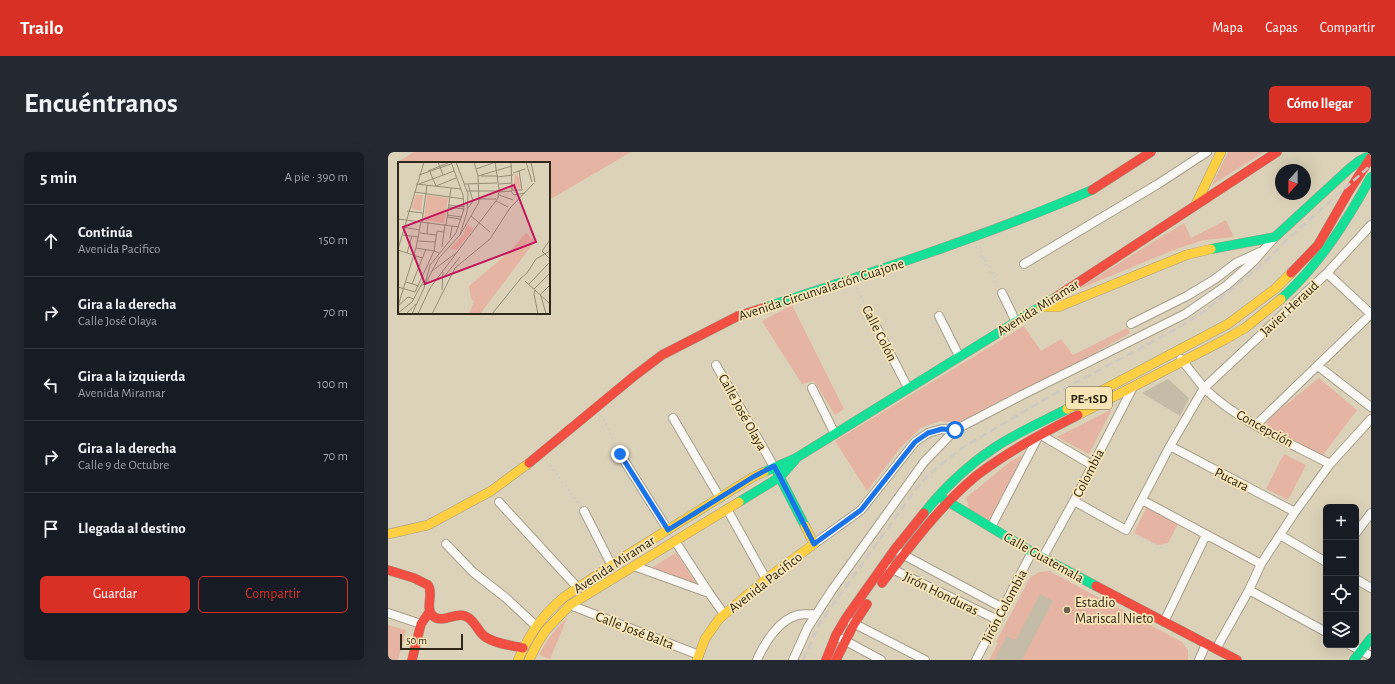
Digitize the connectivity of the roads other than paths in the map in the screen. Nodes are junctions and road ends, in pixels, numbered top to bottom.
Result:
1 (1151, 152) edge
2 (1207, 152) edge
3 (1221, 152) edge
4 (1277, 152) edge
5 (1371, 156) edge
6 (1371, 177) edge
7 (1369, 183) edge
8 (1196, 204) junction
9 (1371, 225) edge
10 (1275, 237) junction
11 (1262, 251) junction
12 (1024, 264) dead end
13 (1327, 273) junction
14 (1002, 293) road end
15 (1040, 307) junction
16 (1371, 314) edge
17 (939, 316) dead end
18 (1016, 322) junction
19 (1131, 324) dead end
20 (878, 328) road end
21 (1175, 353) junction
22 (959, 356) junction
23 (1184, 362) junction
24 (716, 365) dead end
25 (1318, 366) junction
26 (812, 388) dead end
27 (908, 388) junction
28 (1133, 388) junction
29 (1204, 388) junction
30 (1371, 408) edge
31 (673, 418) dead end
32 (1371, 419) edge
33 (1256, 425) junction
34 (955, 430) junction
35 (835, 434) junction
36 (1040, 435) junction
37 (1170, 446) junction
38 (620, 454) road end
39 (796, 458) junction
40 (1330, 464) junction
41 (1092, 465) junction
42 (774, 466) junction
43 (780, 477) junction
44 (938, 495) junction
45 (720, 498) junction
46 (1142, 500) junction
47 (1074, 501) junction
48 (499, 502) dead end
49 (948, 502) junction
50 (727, 509) junction
51 (584, 511) road end
52 (1295, 512) junction
53 (1371, 513) edge
54 (991, 527) junction
55 (1359, 528) edge
56 (668, 530) junction
57 (388, 534) edge
58 (1206, 535) junction
59 (1280, 535) junction
60 (675, 541) junction
61 (446, 544) dead end
62 (814, 544) junction
63 (895, 549) junction
64 (1032, 552) junction
65 (904, 555) junction
66 (1042, 558) junction
67 (1323, 560) edge
68 (885, 564) junction
69 (1261, 564) junction
70 (612, 566) junction
71 (634, 566) junction
72 (893, 569) junction
73 (388, 570) edge
74 (766, 579) junction
75 (1359, 581) edge
76 (578, 588) junction
77 (1371, 588) edge
78 (1249, 590) junction
79 (709, 593) junction
80 (570, 605) junction
81 (1003, 608) junction
82 (430, 611) junction
83 (388, 613) edge
84 (724, 614) junction
85 (816, 614) junction
86 (846, 618) junction
87 (998, 620) junction
88 (1164, 622) junction
89 (421, 624) junction
90 (854, 624) junction
91 (536, 626) junction
92 (1323, 630) edge
93 (836, 635) junction
94 (1371, 638) edge
95 (845, 640) junction
96 (1206, 644) junction
97 (523, 648) junction
98 (1356, 648) edge
99 (1216, 649) junction
100 (1361, 651) junction
101 (1371, 656) edge
102 (698, 658) edge
103 (531, 659) edge
104 (412, 660) edge
105 (518, 660) edge
106 (757, 660) edge
107 (793, 660) edge
108 (826, 660) edge
109 (836, 660) edge
110 (881, 660) edge
111 (925, 660) edge
112 (976, 660) edge
113 (1199, 660) edge
114 (1236, 660) edge
115 (1354, 660) edge

1 - 57 main road, Avenida Circunvalación Cuajone
2 - 12 street
3 - 8 main road
4 - 8 main road, Avenida Miramar
5 - 10 main road
5 - 21 main road, PE-1SD
6 - 7 main road, PE-1SD
7 - 23 main road, PE-1SD
8 - 15 main road, Avenida Miramar
9 - 13 street, Javier Heraud
10 - 11 street
10 - 15 main road
11 - 19 street
11 - 34 street
13 - 16 street
13 - 29 street, Javier Heraud
14 - 18 street
15 - 18 main road, Avenida Miramar
16 - 25 street
17 - 22 street
18 - 22 main road, Avenida Miramar
20 - 27 street, Calle Colón
21 - 23 street, Concepción
21 - 44 main road, PE-1SD
22 - 27 main road, Avenida Miramar
23 - 28 main road, PE-1SD
23 - 29 street, Concepción
24 - 42 street, Calle José Olaya
25 - 30 street
25 - 33 street
26 - 35 street
27 - 35 main road, Avenida Miramar
28 - 36 main road, PE-1SD
28 - 41 street, Colombia
29 - 33 street, Concepción
29 - 37 street, Javier Heraud
31 - 45 street
32 - 40 street
33 - 40 street, Concepción
34 - 62 street, Avenida Pacifico
34 - 85 street
35 - 39 main road, Avenida Miramar
36 - 41 street
36 - 49 main road, PE-1SD
36 - 54 street
37 - 46 street, Javier Heraud
37 - 52 street, Pucara
38 - 56 street
39 - 42 main road, Avenida Miramar
39 - 43 main road, Avenida Miramar
40 - 52 street
41 - 47 street, Colombia
42 - 43 main road, Calle José Olaya
42 - 45 main road, Avenida Miramar
43 - 50 main road, Avenida Miramar
43 - 62 main road, Calle José Olaya
44 - 49 main road, Calle Guatemala
44 - 63 main road, PE-1SD
45 - 56 main road, Avenida Miramar
46 - 47 street, Javier Heraud
46 - 58 street
47 - 66 street, Colombia
48 - 76 street
49 - 54 main road, Calle Guatemala
49 - 65 main road, PE-1SD
50 - 60 main road, Avenida Miramar
50 - 74 street
51 - 70 street
52 - 59 street
53 - 55 street
54 - 64 main road, Calle Guatemala
56 - 70 main road, Avenida Miramar
58 - 69 street
58 - 88 street
59 - 67 street
59 - 69 street
60 - 71 main road, Avenida Miramar
60 - 79 street
61 - 91 street
62 - 74 main road, Avenida Pacifico
63 - 65 street, Jirón Honduras
63 - 68 main road, PE-1SD
64 - 66 main road, Calle Guatemala
64 - 81 street, Jirón Colombia
65 - 72 main road, PE-1SD
65 - 81 street, Jirón Honduras
66 - 88 main road, Calle Guatemala
68 - 72 street, Jirón Honduras
68 - 86 main road, PE-1SD
69 - 78 street
70 - 76 main road, Avenida Miramar
71 - 79 street
71 - 80 main road, Avenida Miramar
72 - 87 street, Jirón Honduras
72 - 90 main road, PE-1SD
73 - 82 main road
74 - 84 main road, Avenida Pacifico
75 - 77 street
76 - 91 main road, Avenida Miramar
78 - 92 street
78 - 99 street
79 - 84 street
80 - 102 street, Calle José Balta
80 - 103 main road, Avenida Miramar
81 - 87 street, Jirón Colombia
82 - 89 main road
82 - 97 main road
83 - 89 street
84 - 102 main road, Avenida Pacifico
85 - 106 street
85 - 107 street
86 - 90 street
86 - 93 main road, PE-1SD
87 - 112 street, Jirón Colombia
88 - 96 main road, Calle Guatemala
89 - 104 main road
90 - 95 main road, PE-1SD
90 - 111 street
91 - 97 main road, Avenida Miramar
93 - 95 street
93 - 108 main road, PE-1SD
94 - 100 main road
95 - 109 main road, PE-1SD
95 - 110 street
96 - 99 main road, Calle Guatemala
96 - 113 street
97 - 105 main road, Avenida Miramar
98 - 100 street
99 - 114 main road, Calle Guatemala
100 - 101 street
100 - 115 main road

